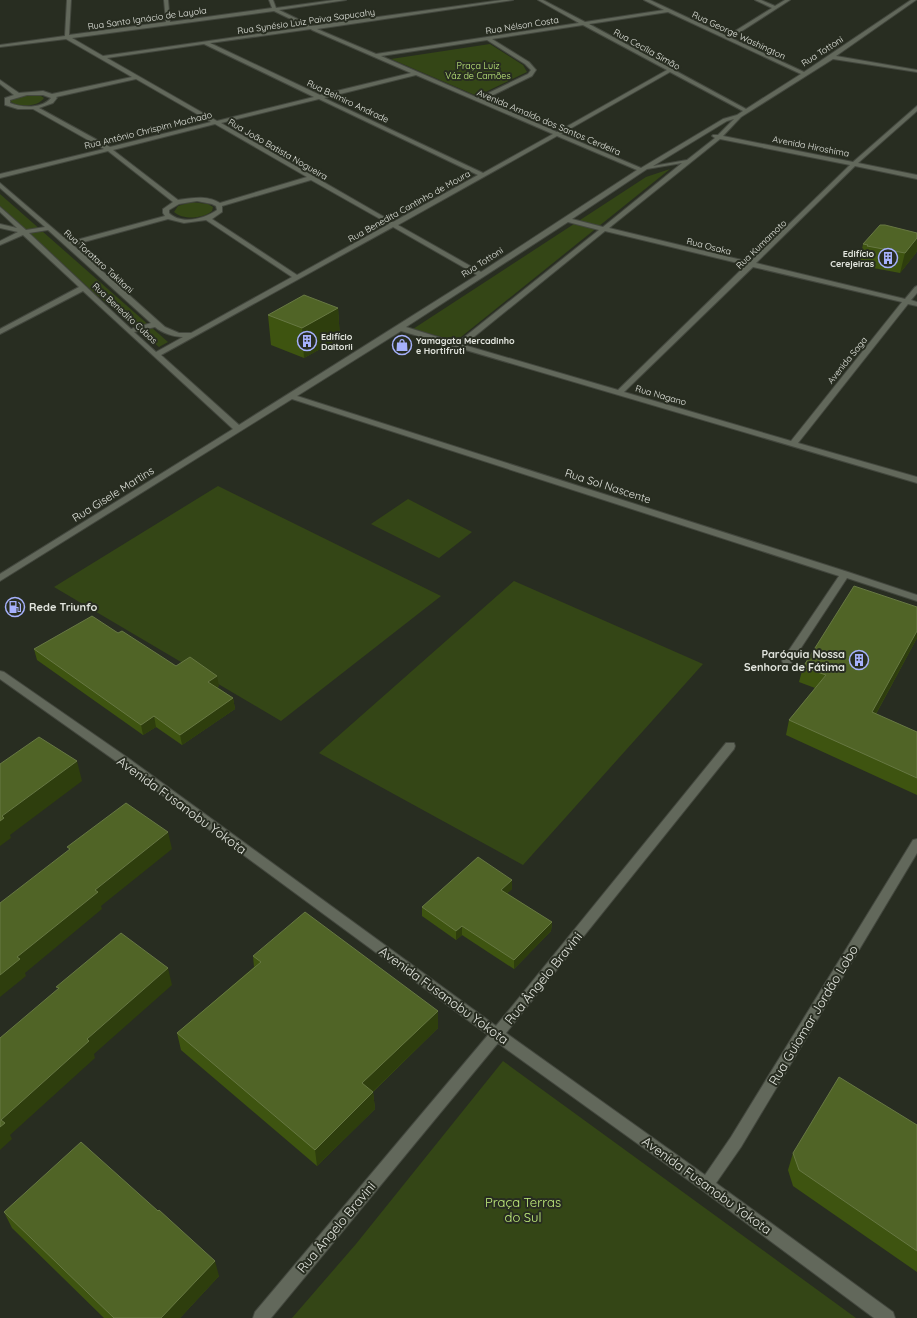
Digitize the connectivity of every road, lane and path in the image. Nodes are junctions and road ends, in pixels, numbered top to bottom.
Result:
1 (69, 0) edge
2 (166, 0) edge
3 (271, 0) edge
4 (344, 0) edge
5 (511, 0) edge
6 (540, 0) edge
7 (646, 0) edge
8 (757, 0) edge
9 (788, 0) edge
10 (914, 0) edge
11 (775, 8) junction
12 (274, 9) junction
13 (668, 11) junction
14 (168, 23) junction
15 (584, 24) junction
16 (314, 28) junction
17 (67, 37) junction
18 (727, 38) junction
19 (489, 39) junction
20 (205, 43) junction
21 (0, 46) edge
22 (378, 55) junction
23 (103, 57) junction
24 (832, 57) junction
25 (669, 71) junction
26 (917, 71) edge
27 (418, 73) junction
28 (804, 74) junction
29 (138, 77) junction
30 (0, 82) edge
31 (18, 95) junction
32 (52, 96) junction
33 (321, 98) junction
34 (478, 100) junction
35 (8, 105) junction
36 (0, 107) edge
37 (35, 108) junction
38 (917, 108) edge
39 (746, 111) junction
40 (739, 116) junction
41 (216, 123) junction
42 (557, 134) junction
43 (702, 134) junction
44 (719, 137) junction
45 (109, 150) junction
46 (688, 161) junction
47 (854, 164) junction
48 (641, 170) junction
49 (483, 175) junction
50 (0, 176) edge
51 (917, 177) edge
52 (310, 178) junction
53 (0, 185) edge
54 (177, 202) junction
55 (219, 205) junction
56 (0, 209) edge
57 (169, 217) junction
58 (208, 219) junction
59 (567, 220) junction
60 (394, 224) junction
61 (0, 226) edge
62 (50, 228) junction
63 (604, 230) junction
64 (24, 232) junction
65 (0, 243) edge
66 (68, 244) junction
67 (752, 266) junction
68 (481, 275) junction
69 (298, 278) junction
70 (83, 288) junction
71 (917, 288) edge
72 (906, 302) junction
73 (917, 304) edge
74 (155, 324) junction
75 (400, 328) junction
76 (129, 331) junction
77 (0, 332) edge
78 (192, 335) junction
79 (458, 345) junction
80 (156, 355) junction
81 (619, 393) junction
82 (291, 396) junction
83 (238, 429) junction
84 (793, 444) junction
85 (917, 480) edge
86 (845, 574) junction
87 (0, 578) edge
88 (917, 598) edge
89 (787, 661) dead end
90 (0, 674) edge
91 (730, 746) dead end
92 (917, 843) edge
93 (497, 1034) junction
94 (708, 1185) junction
95 (261, 1318) edge
96 (887, 1318) edge

1 - 17 street
2 - 14 street
3 - 12 street
4 - 12 street, Rua Santo Ignácio de Layola
5 - 16 street, Rua Synésio Luiz Paiva Sapucahy
6 - 15 street, Rua Cecília Simão
7 - 13 street, Rua George Washington
8 - 11 street
9 - 11 street
10 - 24 street, Rua Tottoni
11 - 18 street
12 - 14 street, Rua Santo Ignácio de Layola
12 - 16 street, Avenida Arnaldo dos Santos Cerdeira
13 - 15 street, Rua Nélson Costa
13 - 18 street, Rua George Washington
14 - 17 street, Rua Santo Ignácio de Layola
15 - 19 street, Rua Nélson Costa
15 - 25 street, Rua Cecília Simão
16 - 20 street, Rua Synésio Luiz Paiva Sapucahy
16 - 22 street, Avenida Arnaldo dos Santos Cerdeira
17 - 21 street, Rua Santo Ignácio de Layola
17 - 23 street, Rua João Batista Nogueira
18 - 28 street, Rua George Washington
19 - 22 street, Rua Nélson Costa
19 - 34 street
20 - 23 street, Rua Synésio Luiz Paiva Sapucahy
20 - 33 street, Rua Belmiro Andrade
22 - 27 street, Avenida Arnaldo dos Santos Cerdeira
23 - 29 street, Rua João Batista Nogueira
24 - 26 street
24 - 28 street, Rua Tottoni
25 - 39 street, Rua Cecília Simão
25 - 42 street, Rua Benedita Cantinho de Moura
27 - 33 street, Rua Antônio Chrispim Machado
27 - 34 street, Avenida Arnaldo dos Santos Cerdeira
28 - 39 street, Rua Tottoni
29 - 32 street
29 - 41 street, Rua João Batista Nogueira
30 - 31 street
31 - 32 street
31 - 35 street
32 - 37 street
33 - 41 street, Rua Antônio Chrispim Machado
33 - 49 street, Rua Belmiro Andrade
34 - 42 street, Avenida Arnaldo dos Santos Cerdeira
35 - 36 street
35 - 37 street
37 - 45 street
38 - 47 street, Rua Kumamoto
39 - 40 street, Rua Tottoni
40 - 43 street, Rua Tottoni
40 - 44 street, Rua Tottoni
41 - 45 street, Rua Antônio Chrispim Machado
41 - 52 street, Rua João Batista Nogueira
42 - 48 street, Avenida Arnaldo dos Santos Cerdeira
42 - 49 street, Rua Benedita Cantinho de Moura
43 - 44 street, Avenida Hiroshima
43 - 48 street, Rua Tottoni
44 - 46 street, Rua Tottoni
44 - 47 street, Avenida Hiroshima
45 - 50 street, Rua Antônio Chrispim Machado
45 - 54 street
46 - 48 street
46 - 63 street, Rua Tottoni
47 - 51 street, Avenida Hiroshima
47 - 67 street, Rua Kumamoto
48 - 59 street, Rua Tottoni
49 - 60 street, Rua Benedita Cantinho de Moura
52 - 55 street
52 - 60 street, Rua João Batista Nogueira
53 - 62 street, Rua Torataro Takitani
54 - 55 street
54 - 57 street
55 - 58 street
56 - 64 street, Rua Benedito Cubas
57 - 58 street
57 - 66 street
58 - 69 street
59 - 63 street, Rua Osaka
59 - 68 street, Rua Tottoni
60 - 68 street, Rua João Batista Nogueira
60 - 69 street, Rua Benedita Cantinho de Moura
61 - 64 street
62 - 64 street
62 - 66 street, Rua Torataro Takitani
63 - 67 street, Rua Osaka
63 - 79 street, Rua Tottoni
64 - 65 street
64 - 70 street, Rua Benedito Cubas
66 - 74 street, Rua Torataro Takitani
67 - 72 street, Rua Osaka
67 - 81 street, Rua Kumamoto
68 - 75 street, Rua Tottoni
69 - 78 street, Rua Benedita Cantinho de Moura
70 - 76 street, Rua Benedito Cubas
70 - 77 street
71 - 72 street, Avenida Saga
72 - 73 street, Rua Osaka
72 - 84 street, Avenida Saga
74 - 76 street
74 - 78 street, Rua Torataro Takitani
75 - 79 street, Rua Nagano
75 - 82 street, Rua Tottoni
76 - 80 street, Rua Benedito Cubas
78 - 80 street, Rua Benedita Cantinho de Moura
79 - 81 street, Rua Nagano
80 - 83 street, Rua Benedito Cubas
81 - 84 street, Rua Nagano
82 - 83 street, Rua Tottoni
82 - 86 street, Rua Sol Nascente
83 - 87 street, Rua Gisele Martins
84 - 85 street, Rua Nagano
86 - 88 street, Rua Sol Nascente
86 - 89 street
90 - 93 street, Avenida Fusanobu Yokota
91 - 93 street, Rua Ângelo Bravini
92 - 94 street, Rua Guiomar Jordão Lobo
93 - 94 street, Avenida Fusanobu Yokota
93 - 95 street, Rua Ângelo Bravini
94 - 96 street, Avenida Fusanobu Yokota

